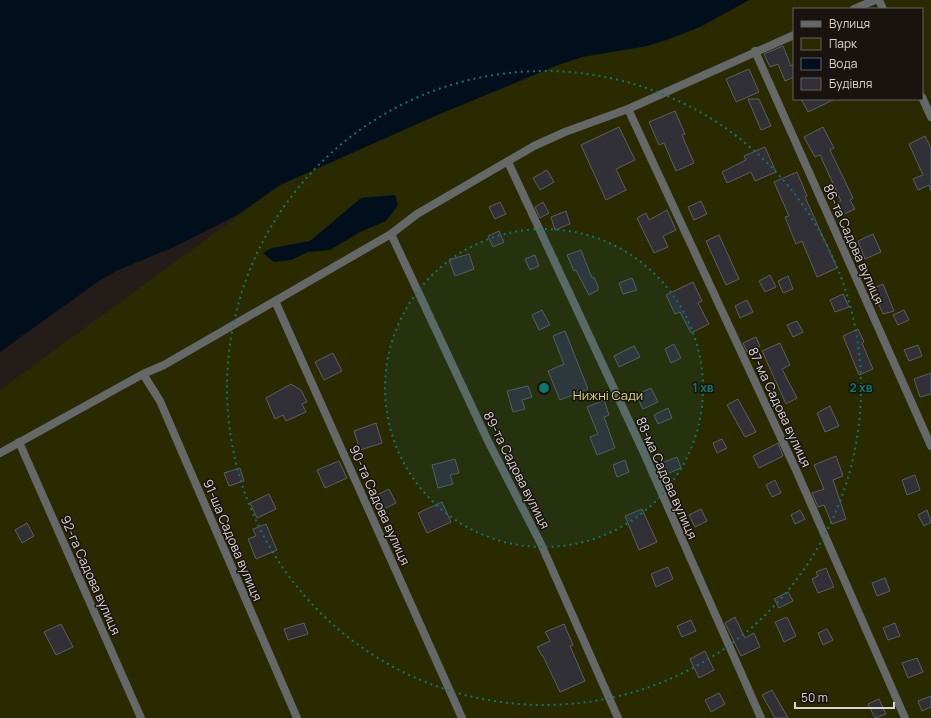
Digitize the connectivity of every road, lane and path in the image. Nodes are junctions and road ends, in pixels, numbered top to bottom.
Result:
1 (875, 0) edge
2 (856, 8) edge
3 (793, 34) edge
4 (756, 51) junction
5 (923, 99) edge
6 (628, 109) junction
7 (931, 117) edge
8 (508, 162) junction
9 (391, 234) junction
10 (275, 301) junction
11 (143, 374) junction
12 (18, 442) junction
13 (931, 446) edge
14 (0, 453) edge
15 (141, 718) edge
16 (297, 718) edge
17 (462, 718) edge
18 (618, 718) edge
19 (761, 718) edge
20 (905, 718) edge

1 - 2 street
3 - 4 street
4 - 6 street
4 - 13 street, 86-та Садова вулиця
5 - 7 street
6 - 8 street
6 - 20 street, 87-ма Садова вулиця
8 - 9 street
8 - 19 street, 88-ма Садова вулиця
9 - 10 street
9 - 18 street, 89-та Садова вулиця
10 - 11 street
10 - 17 street, 90-та Садова вулиця
11 - 12 street
11 - 16 street, 91-ша Садова вулиця
12 - 14 street
12 - 15 street, 92-га Садова вулиця

